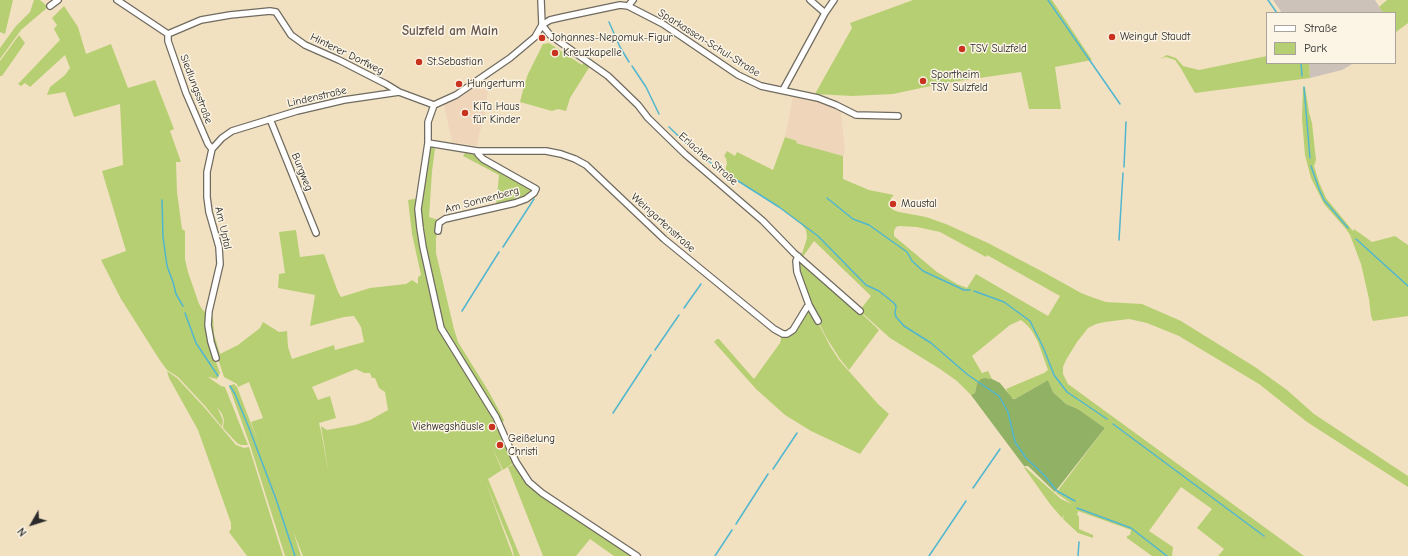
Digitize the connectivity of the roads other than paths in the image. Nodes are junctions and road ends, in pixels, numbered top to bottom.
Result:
1 (58, 0) edge
2 (117, 0) edge
3 (541, 0) edge
4 (633, 0) edge
5 (810, 0) edge
6 (834, 0) edge
7 (50, 6) dead end
8 (628, 6) junction
9 (825, 13) junction
10 (542, 25) junction
11 (168, 34) junction
12 (783, 90) junction
13 (399, 92) junction
14 (434, 105) junction
15 (898, 116) dead end
16 (270, 119) junction
17 (428, 143) junction
18 (212, 150) junction
19 (476, 151) junction
20 (438, 231) dead end
21 (316, 233) dead end
22 (798, 256) junction
23 (809, 305) junction
24 (860, 311) dead end
25 (818, 320) dead end
26 (216, 358) dead end
27 (637, 556) edge

1 - 7 street
2 - 11 street
3 - 10 street
4 - 8 street
5 - 9 street
6 - 9 street
8 - 10 street
8 - 12 street, Sparkassen-Schul-Straße
9 - 12 street
10 - 14 street
10 - 22 street, Erlacher Straße
11 - 13 street, Hinterer Dorfweg
11 - 18 street, Siedlungsstraße
12 - 15 street, Sparkassen-Schul-Straße
13 - 14 street, Lindenstraße
13 - 16 street, Lindenstraße
14 - 17 street
16 - 18 street, Lindenstraße
16 - 21 street, Burgweg
17 - 19 street, Weingartenstraße
17 - 27 street
18 - 26 street, Am Uptal
19 - 20 street, Am Sonnenberg
19 - 23 street, Weingartenstraße
22 - 23 street
22 - 24 street, Erlacher Straße
23 - 25 street

